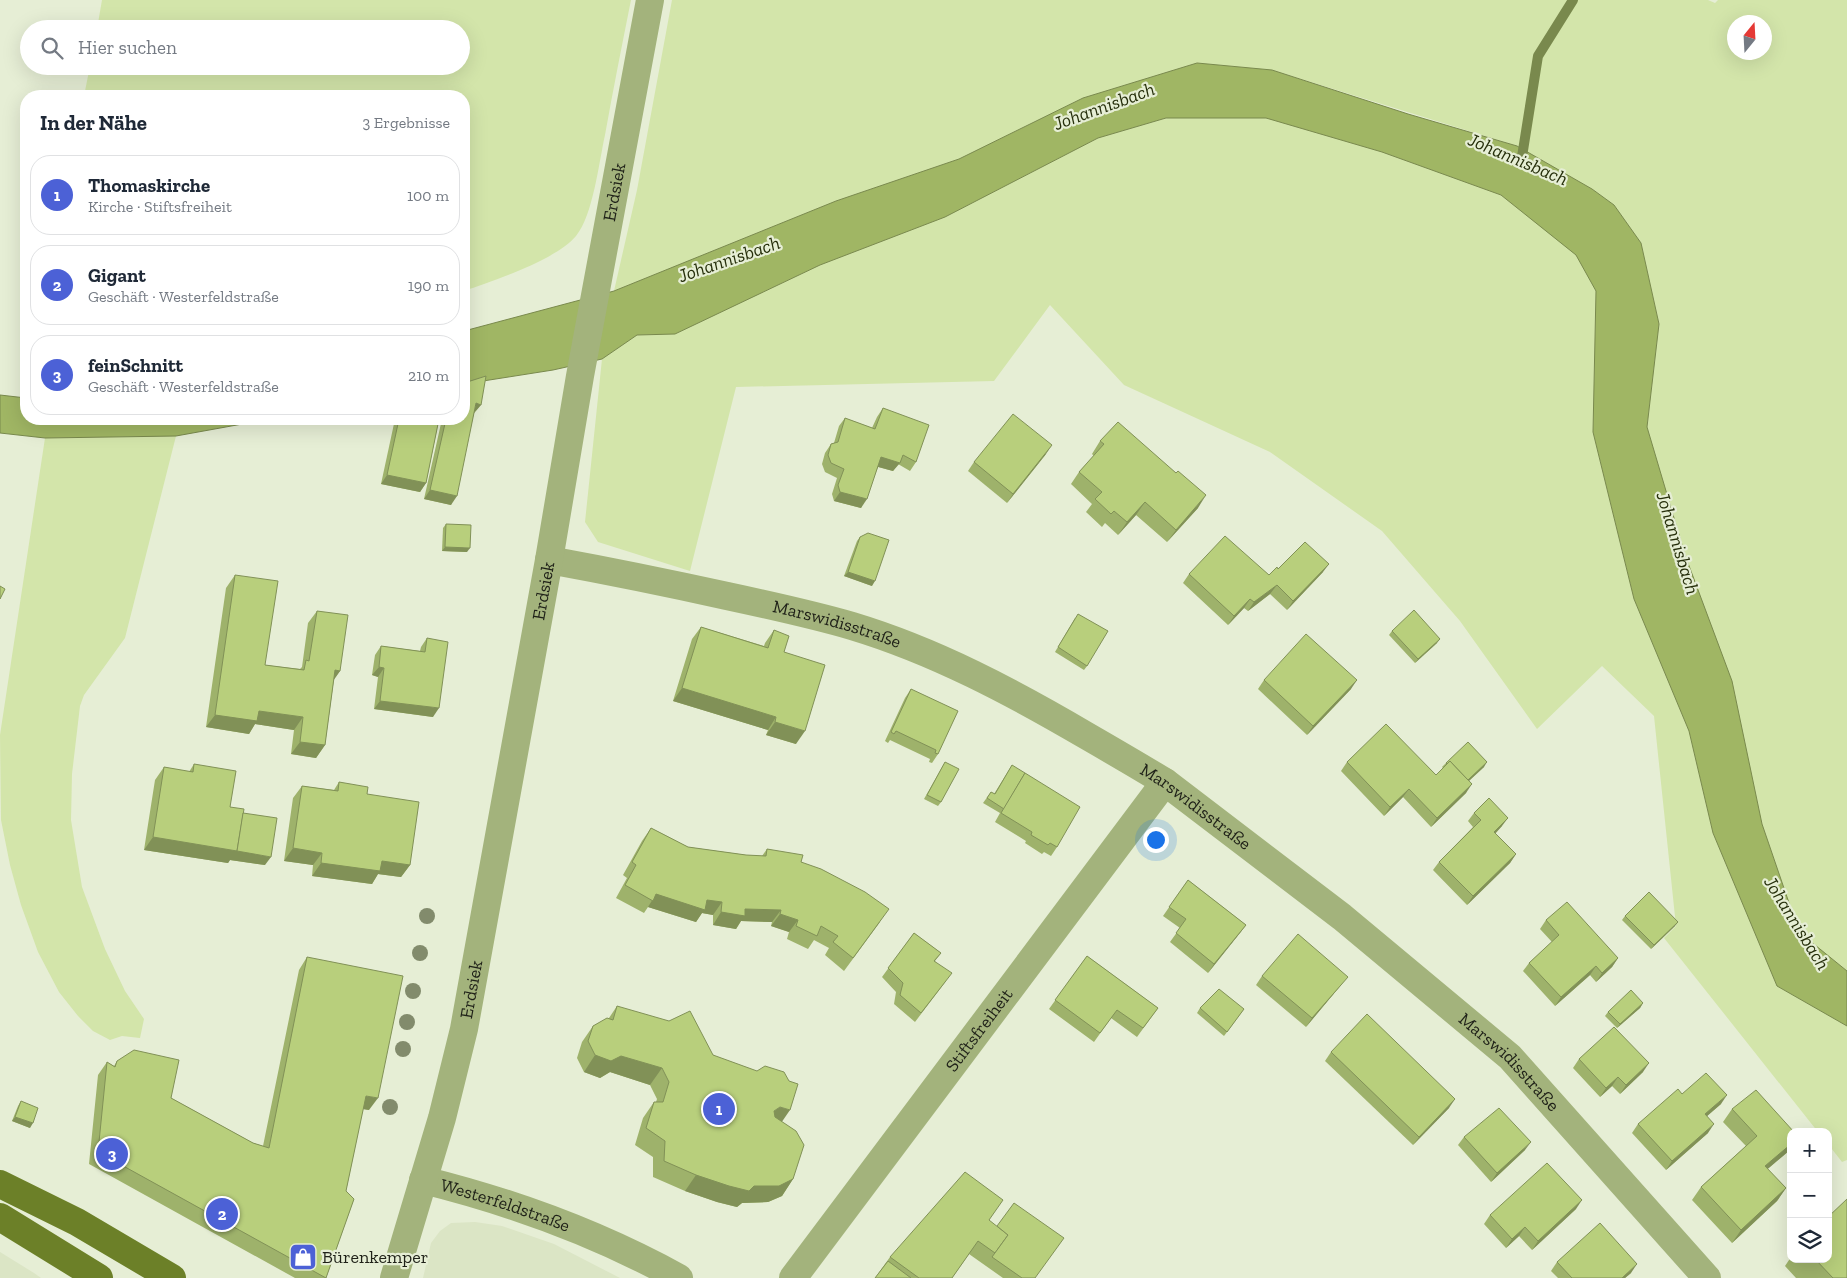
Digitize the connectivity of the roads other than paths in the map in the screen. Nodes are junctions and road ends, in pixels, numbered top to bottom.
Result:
1 (650, 0) edge
2 (549, 560) junction
3 (1165, 782) junction
4 (423, 1180) junction
5 (0, 1184) edge
6 (0, 1217) edge
7 (99, 1278) edge
8 (172, 1278) edge
9 (394, 1278) edge
10 (679, 1278) edge
11 (794, 1278) edge
12 (1708, 1278) edge

1 - 2 street, Erdsiek
2 - 3 street, Marswidisstraße
2 - 4 street, Erdsiek
3 - 11 street, Stiftsfreiheit
3 - 12 street, Marswidisstraße
4 - 9 street, Westerfeldstraße
4 - 10 street, Westerfeldstraße
5 - 8 main road
6 - 7 main road

